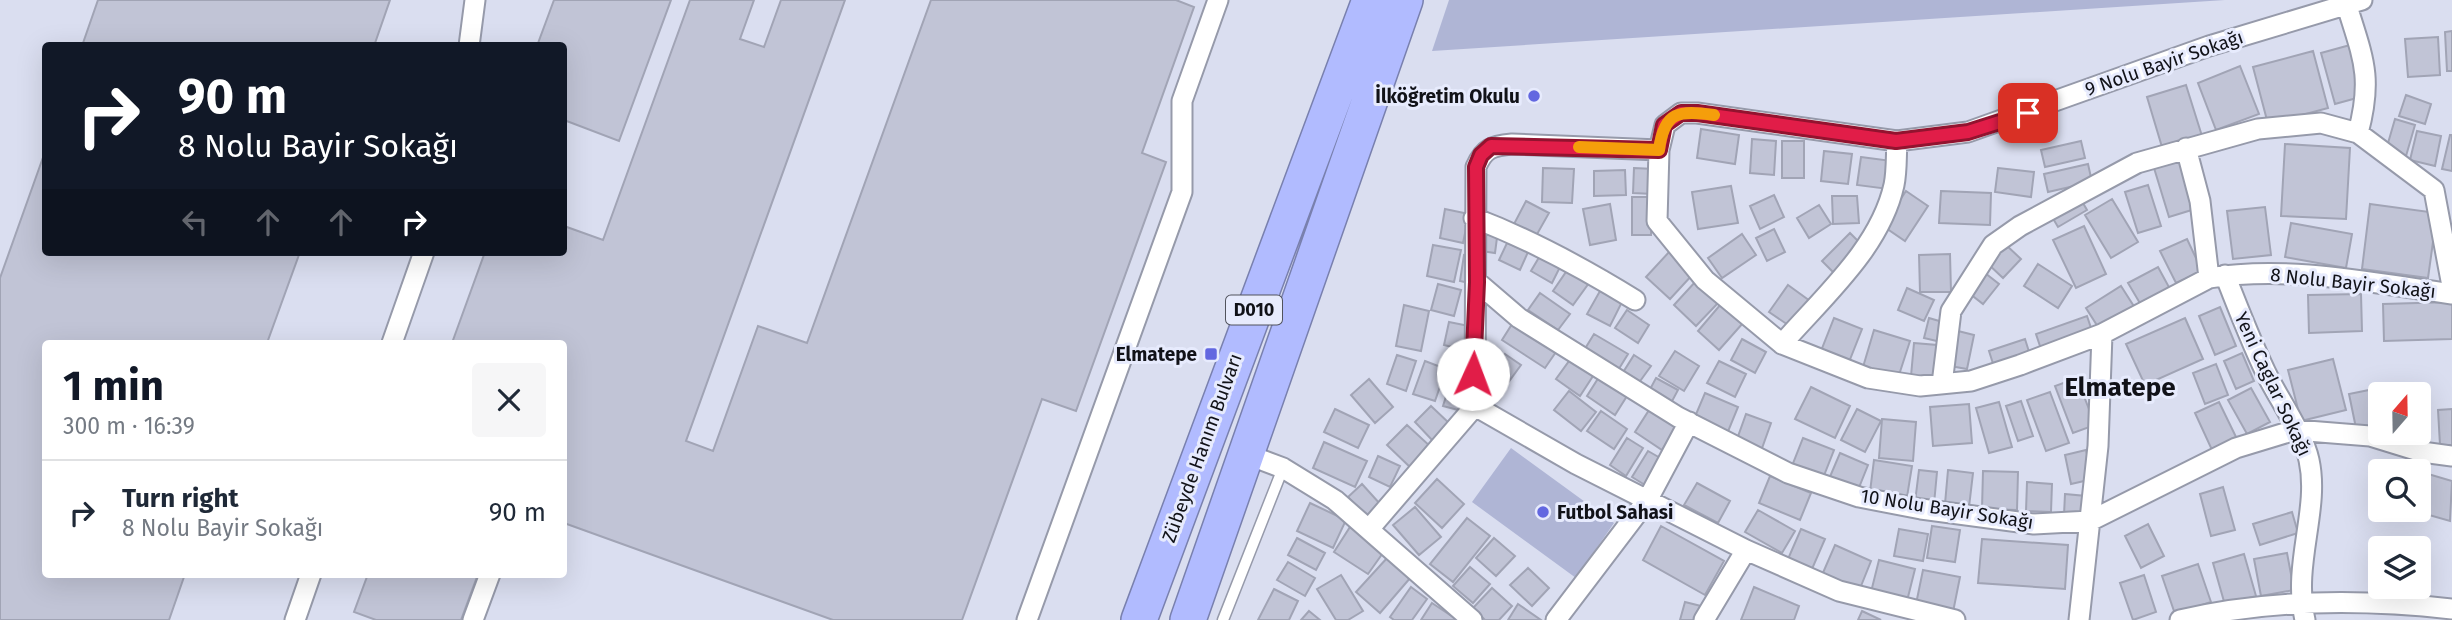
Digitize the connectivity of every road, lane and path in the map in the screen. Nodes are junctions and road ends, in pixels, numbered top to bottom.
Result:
1 (475, 0) edge
2 (1218, 0) edge
3 (1370, 0) edge
4 (1405, 0) edge
5 (2354, 3) edge
6 (470, 42) edge
7 (2358, 133) junction
8 (1896, 141) junction
9 (2186, 148) junction
10 (1659, 150) junction
11 (1474, 218) junction
12 (423, 256) edge
13 (2217, 276) junction
14 (1477, 282) junction
15 (2452, 286) edge
16 (2452, 294) edge
17 (1635, 300) dead end
18 (2102, 334) junction
19 (393, 340) edge
20 (1782, 344) junction
21 (1942, 384) junction
22 (1475, 405) junction
23 (1689, 422) junction
24 (2295, 430) junction
25 (1246, 454) junction
26 (2452, 456) edge
27 (1283, 468) junction
28 (1648, 499) junction
29 (2090, 521) junction
30 (1370, 528) junction
31 (1746, 550) junction
32 (311, 578) edge
33 (489, 578) edge
34 (2452, 609) edge
35 (2303, 612) edge
36 (1947, 619) edge
37 (295, 620) edge
38 (473, 620) edge
39 (1027, 620) edge
40 (1139, 620) edge
41 (1188, 620) edge
42 (1223, 620) edge
43 (1472, 620) edge
44 (1556, 620) edge
45 (1704, 620) edge
46 (2079, 620) edge
47 (2180, 620) edge

1 - 6 street
2 - 39 street
3 - 40 highway, Zübeyde Hanım Bulvarı / D010
4 - 25 highway, D010
5 - 7 street
5 - 8 street, 9 Nolu Bayir Sokağı
7 - 9 street
7 - 15 street
8 - 10 street, 9 Nolu Bayir Sokağı
8 - 20 street
9 - 13 street, Yeni Caglar Sokağı
9 - 21 street
10 - 11 street
10 - 20 street, 8 Nolu Bayir Sokağı
11 - 14 street
11 - 17 street
12 - 19 street
13 - 16 street, 8 Nolu Bayir Sokağı
13 - 18 street, 8 Nolu Bayir Sokağı
13 - 24 street, Yeni Caglar Sokağı
14 - 22 street
14 - 23 street, 10 Nolu Bayir Sokağı
18 - 21 street, 8 Nolu Bayir Sokağı
18 - 29 street
20 - 21 street, 8 Nolu Bayir Sokağı
22 - 28 street
22 - 30 street
23 - 28 street
23 - 29 street, 10 Nolu Bayir Sokağı
24 - 26 street, 10 Nolu Bayir Sokağı
24 - 29 street, 10 Nolu Bayir Sokağı
24 - 35 street, Yeni Caglar Sokağı
25 - 27 street
25 - 41 highway, D010
27 - 30 street
27 - 42 lane
28 - 31 street
28 - 44 street
29 - 46 street
30 - 43 street
31 - 36 street
31 - 45 street
32 - 37 street
33 - 38 street
34 - 35 street
35 - 47 street

